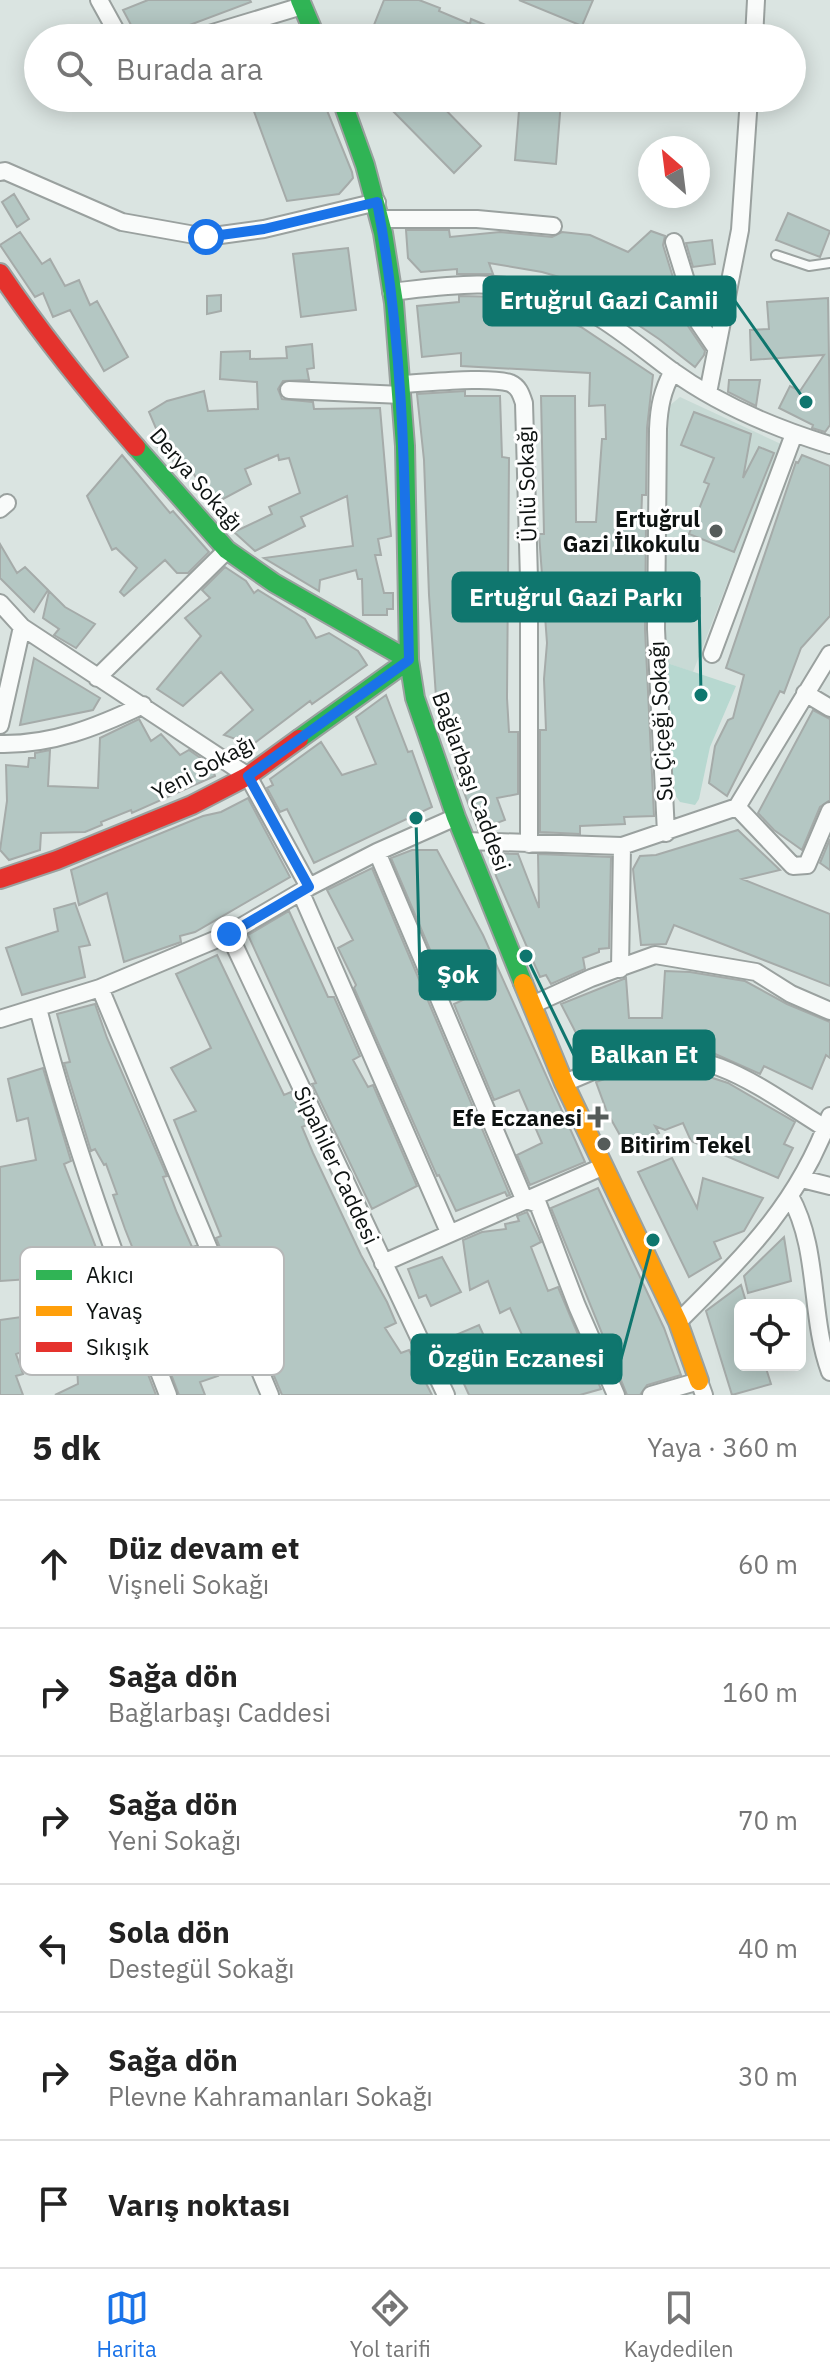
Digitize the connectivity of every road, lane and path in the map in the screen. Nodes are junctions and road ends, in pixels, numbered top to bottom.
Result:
1 (99, 0) edge
2 (756, 0) edge
3 (301, 3) edge
4 (112, 24) edge
5 (238, 24) edge
6 (310, 24) edge
7 (755, 24) edge
8 (347, 112) edge
9 (748, 112) edge
10 (0, 172) edge
11 (378, 210) junction
12 (553, 226) dead end
13 (674, 242) dead end
14 (776, 255) dead end
15 (830, 263) edge
16 (0, 273) edge
17 (391, 292) junction
18 (716, 348) junction
19 (673, 371) junction
20 (402, 389) junction
21 (289, 390) dead end
22 (708, 393) junction
23 (794, 434) junction
24 (830, 445) edge
25 (227, 550) junction
26 (0, 603) edge
27 (22, 627) junction
28 (712, 654) dead end
29 (830, 654) edge
30 (409, 660) junction
31 (97, 678) junction
32 (805, 693) junction
33 (143, 705) junction
34 (830, 708) edge
35 (0, 725) edge
36 (0, 744) edge
37 (248, 776) junction
38 (737, 807) junction
39 (830, 811) edge
40 (456, 817) junction
41 (666, 833) junction
42 (466, 841) junction
43 (529, 844) junction
44 (622, 846) junction
45 (377, 852) junction
46 (0, 879) edge
47 (305, 890) junction
48 (229, 934) junction
49 (620, 969) junction
50 (100, 988) junction
51 (532, 1005) junction
52 (38, 1008) junction
53 (830, 1011) edge
54 (0, 1019) edge
55 (564, 1083) junction
56 (828, 1122) edge
57 (602, 1167) junction
58 (802, 1179) junction
59 (830, 1186) edge
60 (790, 1196) junction
61 (524, 1199) junction
62 (449, 1232) junction
63 (114, 1247) edge
64 (208, 1247) edge
65 (383, 1263) junction
66 (678, 1322) junction
67 (830, 1372) edge
68 (160, 1375) edge
69 (262, 1375) edge
70 (701, 1388) edge
71 (168, 1395) edge
72 (270, 1395) edge
73 (446, 1395) edge
74 (616, 1395) edge
75 (651, 1395) edge

1 - 4 street
2 - 7 street
3 - 5 street
3 - 6 street
8 - 11 street, Bağlarbaşı Caddesi
9 - 18 street
10 - 11 street
11 - 12 street
11 - 17 street, Bağlarbaşı Caddesi
13 - 18 street
14 - 15 lane
16 - 25 street, Derya Sokağı
17 - 19 street
17 - 20 street, Bağlarbaşı Caddesi
18 - 22 street
19 - 22 street
19 - 41 street, Su Çiçeği Sokağı
20 - 21 street
20 - 30 street, Bağlarbaşı Caddesi
20 - 43 street, Ünlü Sokağı
22 - 23 street
23 - 24 street
23 - 28 street
25 - 30 street, Derya Sokağı
25 - 31 street
26 - 27 street
27 - 31 street
27 - 35 street
29 - 32 street
30 - 37 street, Yeni Sokağı
30 - 40 street, Bağlarbaşı Caddesi
31 - 33 street
32 - 34 street
32 - 38 street
33 - 36 street
33 - 37 street
37 - 46 street, Yeni Sokağı
37 - 47 street
38 - 39 street
38 - 41 street
40 - 42 street, Bağlarbaşı Caddesi
40 - 45 street
41 - 44 street
42 - 43 street
42 - 51 street, Bağlarbaşı Caddesi
43 - 44 street
44 - 49 street
45 - 47 street
45 - 61 street
47 - 48 street
47 - 62 street
48 - 50 street
48 - 65 street, Sipahiler Caddesi
49 - 51 street
49 - 53 street
50 - 52 street
50 - 64 street
51 - 55 street, Bağlarbaşı Caddesi
52 - 54 street
52 - 63 street
55 - 56 street
55 - 57 street, Bağlarbaşı Caddesi
56 - 58 street
57 - 61 street
57 - 66 street, Bağlarbaşı Caddesi
58 - 59 street
58 - 60 street
60 - 66 street
60 - 67 street
61 - 62 street
61 - 74 street
62 - 65 street
65 - 73 street, Sipahiler Caddesi
66 - 70 street, Bağlarbaşı Caddesi
68 - 71 street
69 - 72 street
70 - 75 street

